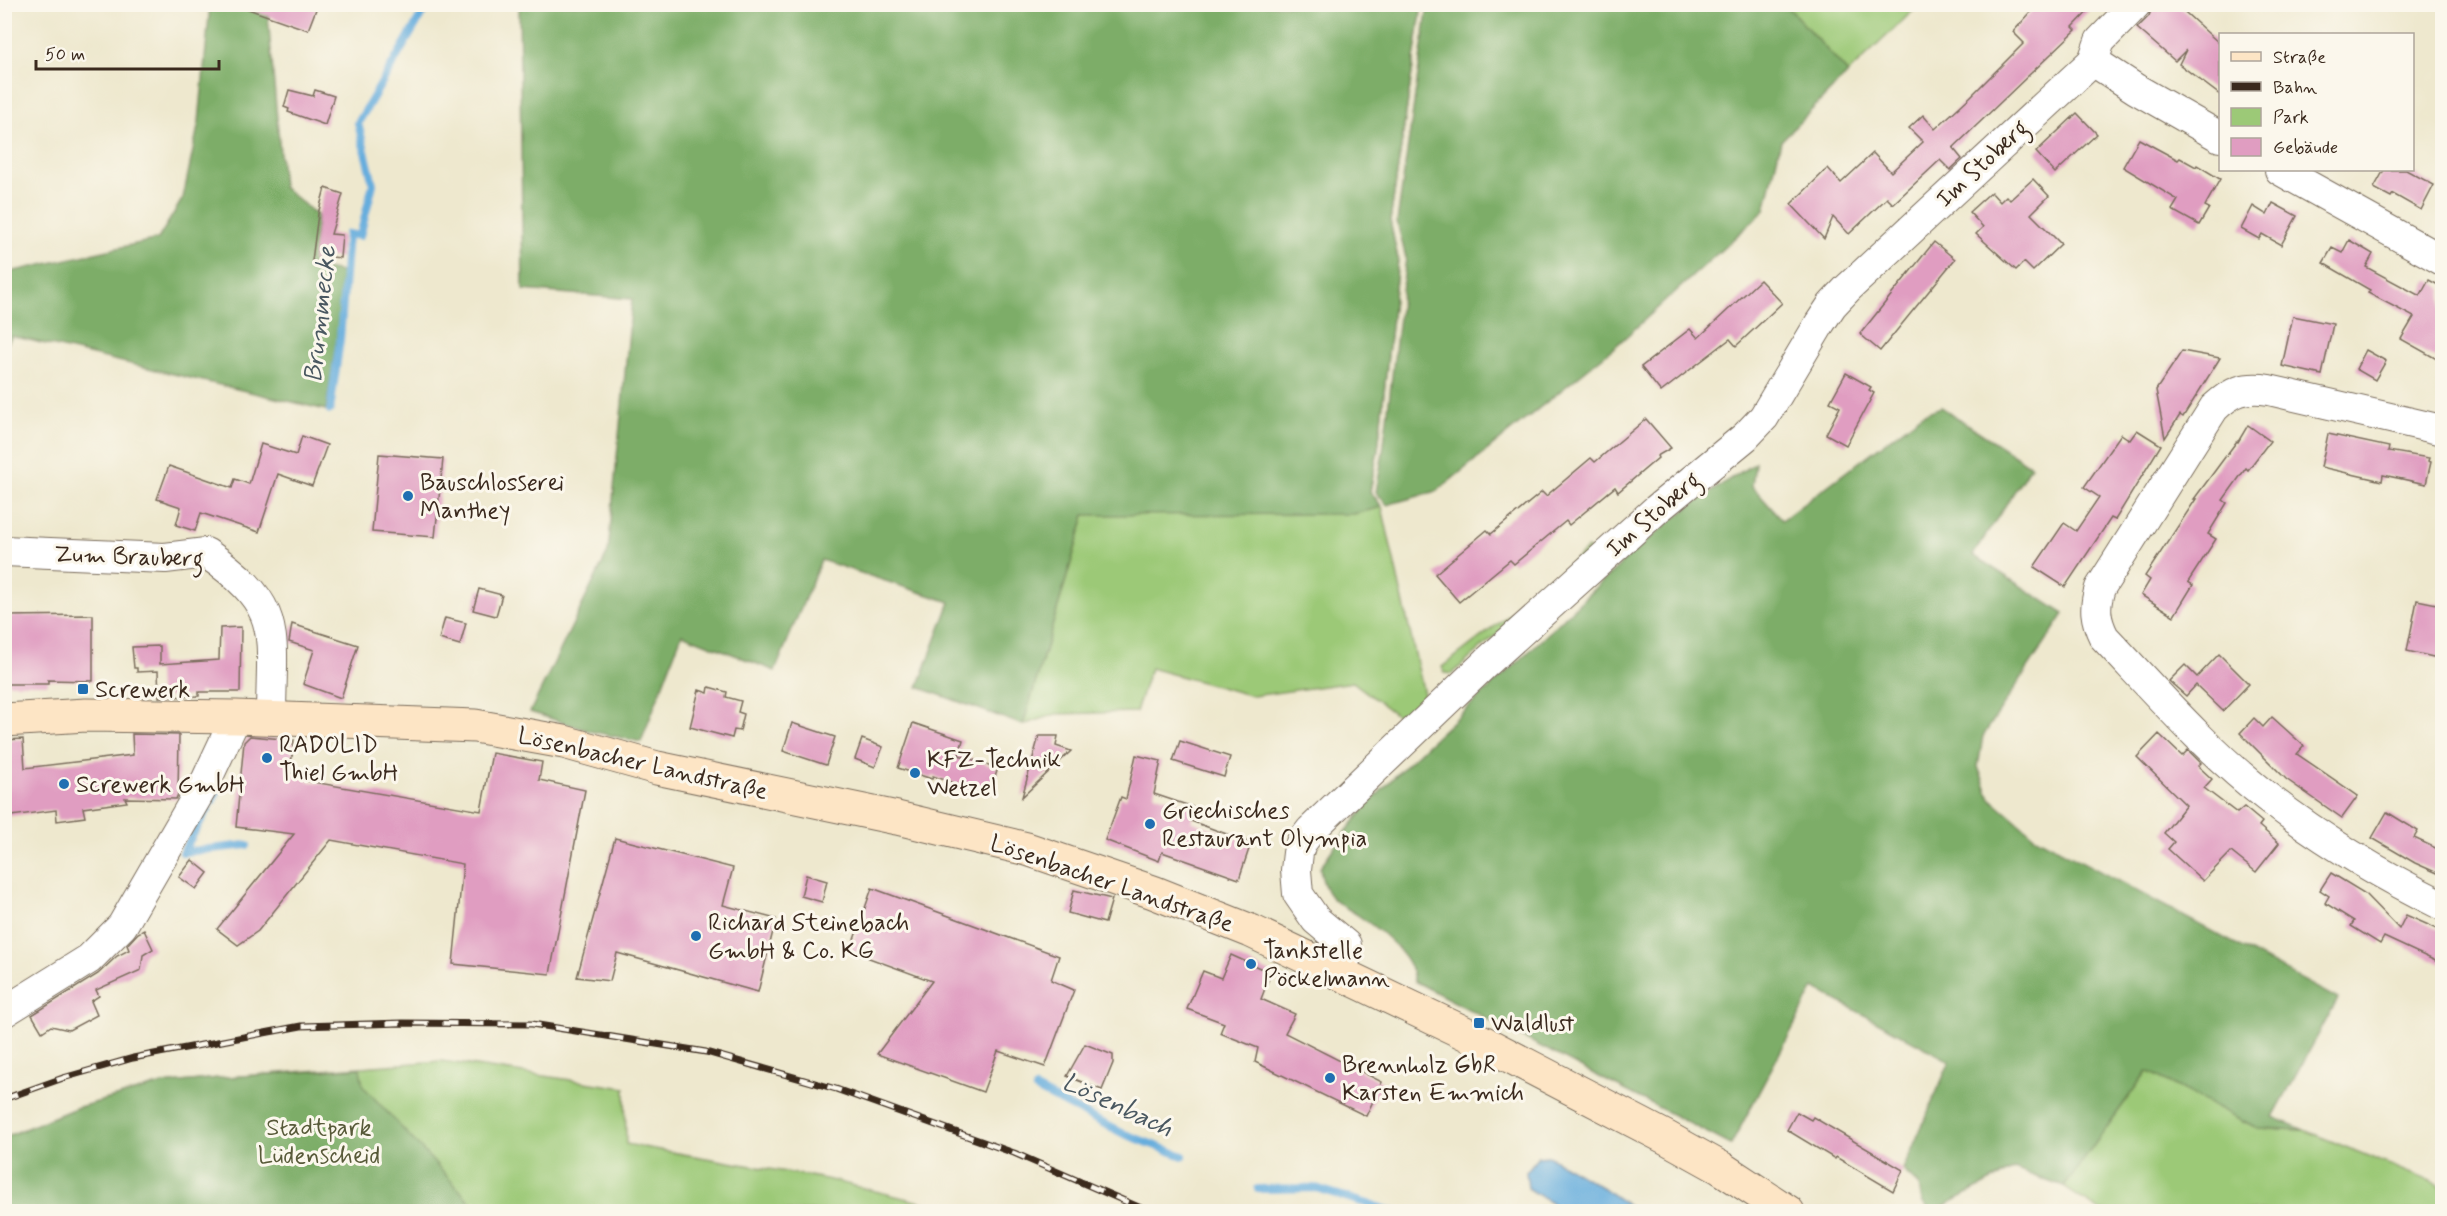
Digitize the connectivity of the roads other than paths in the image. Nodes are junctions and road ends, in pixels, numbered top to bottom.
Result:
1 (2136, 4) edge
2 (2093, 61) junction
3 (2219, 135) edge
4 (2282, 171) edge
5 (2442, 260) edge
6 (2442, 430) edge
7 (4, 551) edge
8 (236, 717) junction
9 (271, 719) junction
10 (4, 720) edge
11 (2442, 905) edge
12 (1340, 975) junction
13 (4, 1012) edge
14 (1788, 1212) edge

1 - 2 street, Im Stoberg
2 - 3 street
2 - 12 street, Im Stoberg
4 - 5 street
6 - 11 street
7 - 9 street, Zum Brauberg
8 - 9 main road, Lösenbacher Landstraße
8 - 10 main road, Lösenbacher Landstraße
8 - 13 street
9 - 12 main road, Lösenbacher Landstraße
12 - 14 main road, Lösenbacher Landstraße

